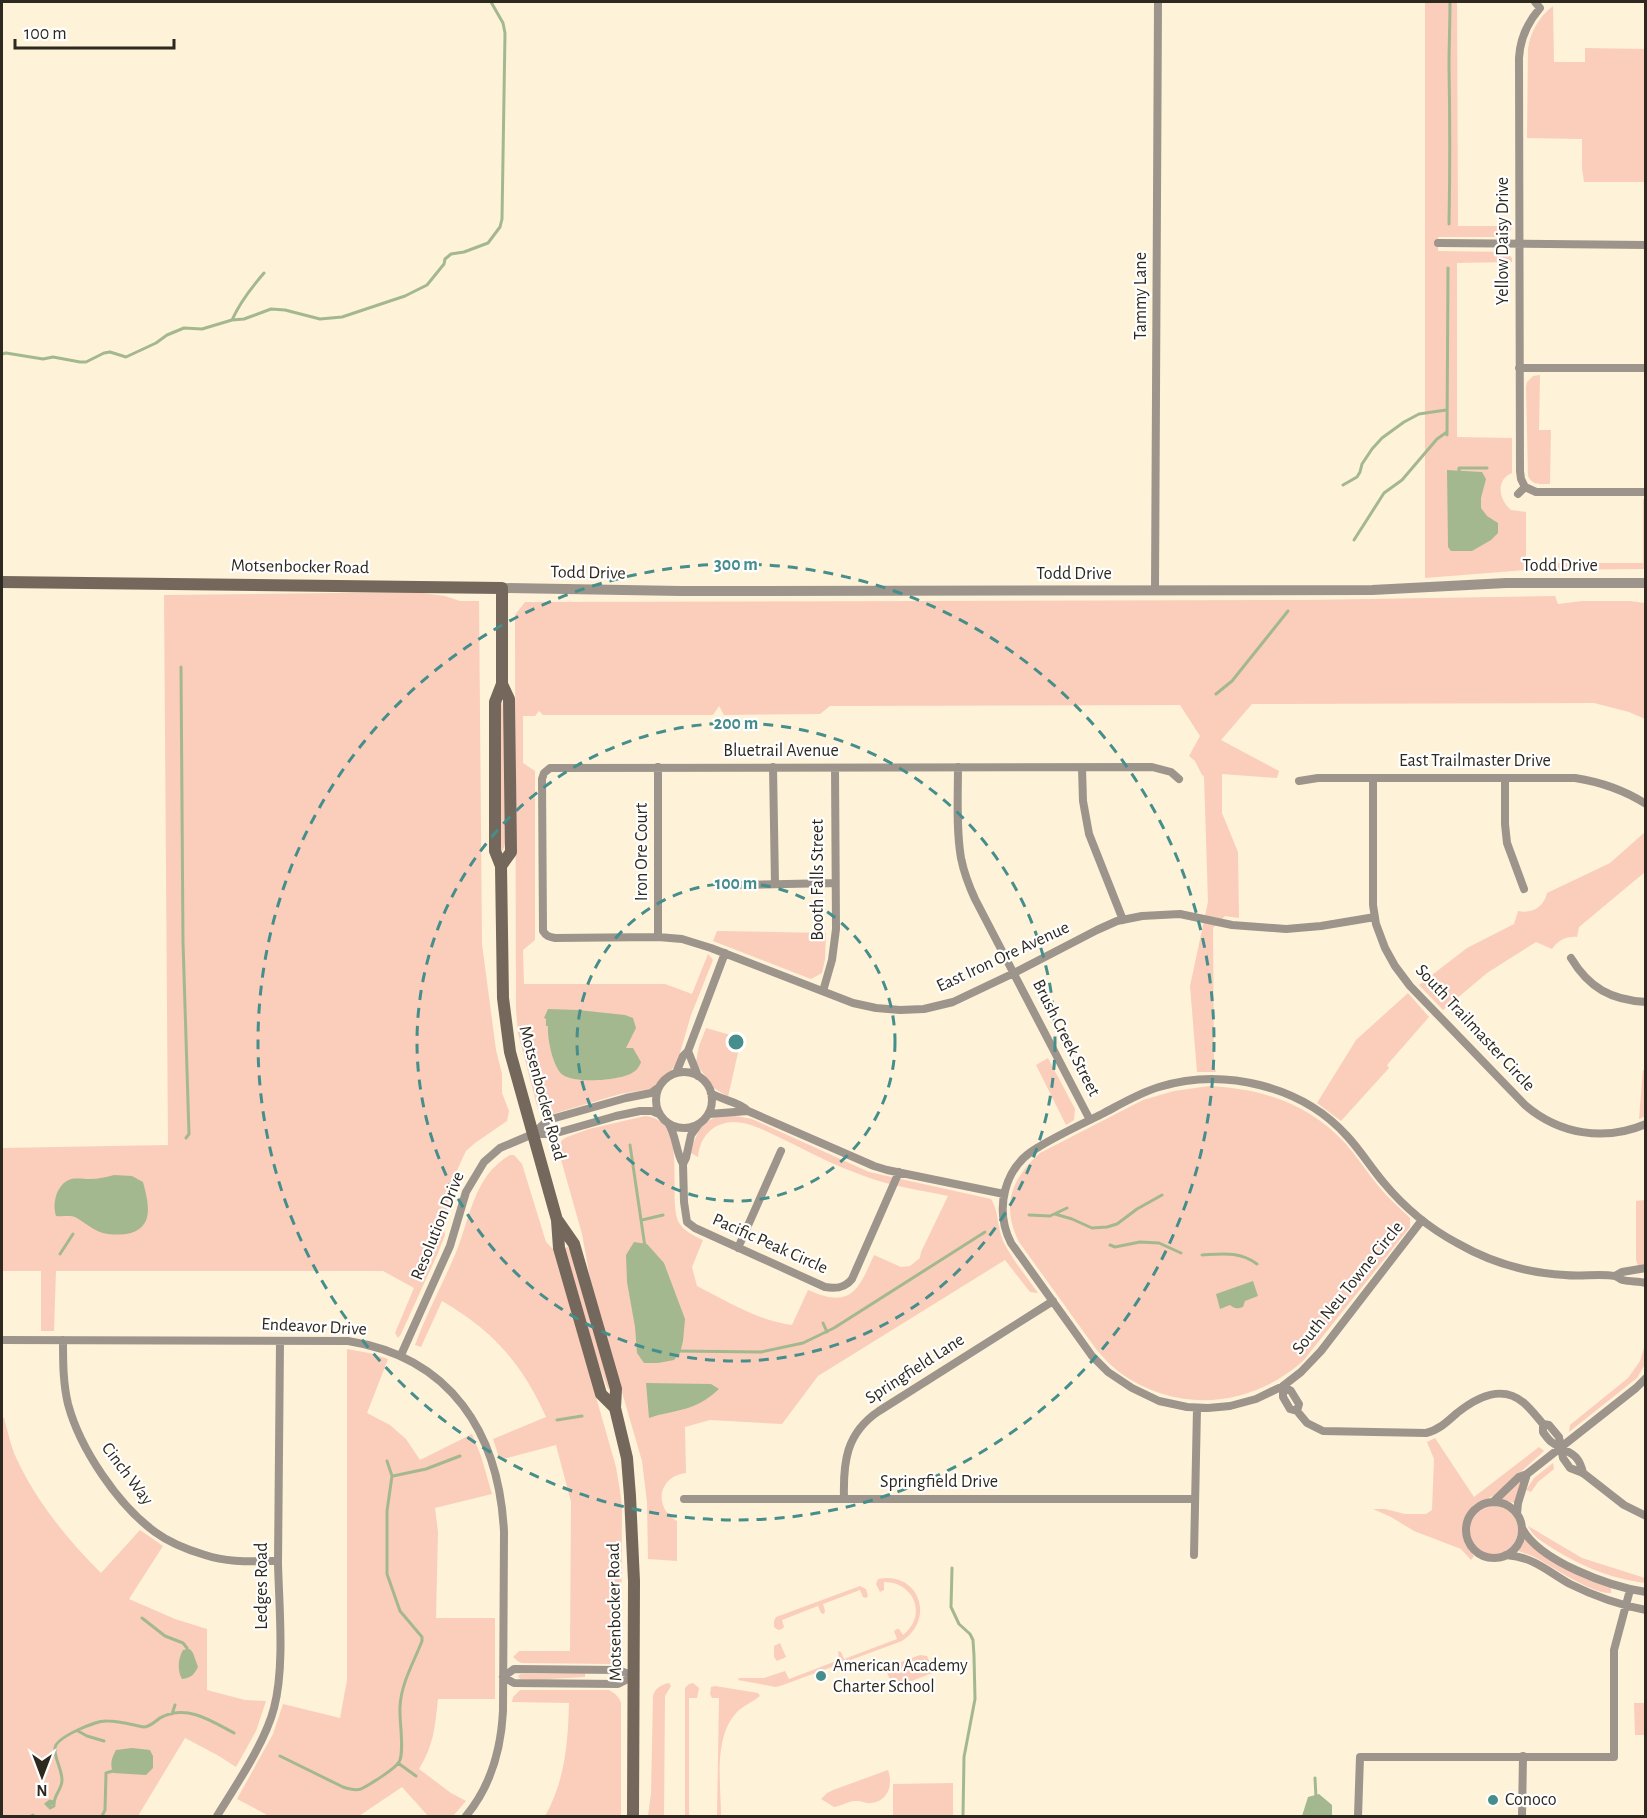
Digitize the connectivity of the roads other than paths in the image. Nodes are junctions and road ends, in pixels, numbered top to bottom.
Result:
1 (1158, 2) edge
2 (1541, 4) edge
3 (1438, 243) dead end
4 (1519, 244) junction
5 (1646, 245) edge
6 (1519, 368) junction
7 (1646, 368) edge
8 (1525, 487) junction
9 (1646, 492) edge
10 (1518, 494) dead end
11 (2, 582) edge
12 (1646, 583) edge
13 (502, 588) junction
14 (1155, 590) junction
15 (658, 767) junction
16 (773, 767) junction
17 (958, 767) junction
18 (835, 768) junction
19 (1082, 768) junction
20 (1372, 778) junction
21 (1505, 778) junction
22 (1179, 779) dead end
23 (1299, 780) dead end
24 (1646, 804) edge
25 (835, 883) junction
26 (775, 884) junction
27 (733, 885) dead end
28 (1524, 889) dead end
29 (1375, 917) junction
30 (1123, 920) junction
31 (545, 935) joint
32 (658, 937) junction
33 (725, 954) junction
34 (1571, 958) dead end
35 (1014, 973) junction
36 (823, 991) junction
37 (1646, 1002) edge
38 (688, 1052) junction
39 (676, 1073) junction
40 (698, 1076) junction
41 (658, 1088) junction
42 (711, 1093) junction
43 (748, 1111) junction
44 (659, 1114) junction
45 (709, 1114) junction
46 (1090, 1120) junction
47 (668, 1123) junction
48 (699, 1124) junction
49 (1646, 1124) edge
50 (533, 1134) junction
51 (781, 1150) dead end
52 (683, 1164) junction
53 (899, 1172) junction
54 (1004, 1194) junction
55 (1422, 1220) junction
56 (738, 1248) junction
57 (1646, 1268) edge
58 (1616, 1276) junction
59 (1646, 1283) edge
60 (1053, 1301) junction
61 (3, 1340) dead end
62 (63, 1340) junction
63 (280, 1341) junction
64 (400, 1355) junction
65 (1646, 1378) edge
66 (1283, 1386) junction
67 (1197, 1408) junction
68 (1561, 1447) junction
69 (1527, 1474) junction
70 (844, 1498) junction
71 (684, 1499) dead end
72 (1195, 1499) junction
73 (1493, 1502) junction
74 (1516, 1514) junction
75 (1646, 1516) edge
76 (1522, 1527) junction
77 (1506, 1555) junction
78 (1194, 1556) dead end
79 (278, 1562) junction
80 (1630, 1590) junction
81 (1646, 1592) edge
82 (1626, 1606) junction
83 (1646, 1611) edge
84 (634, 1676) junction
85 (503, 1677) junction
86 (1522, 1756) junction
87 (217, 1816) edge
88 (466, 1816) edge
89 (633, 1816) edge
90 (1358, 1816) edge
91 (1522, 1816) edge

1 - 14 street, Tammy Lane
2 - 4 street, Yellow Daisy Drive
3 - 4 street
4 - 5 street
4 - 6 street, Yellow Daisy Drive
6 - 7 street
6 - 8 street, Yellow Daisy Drive
8 - 9 street
8 - 10 street
11 - 13 main road, Motsenbocker Road
12 - 14 street, Todd Drive
13 - 14 street, Todd Drive
13 - 50 main road, Motsenbocker Road
15 - 16 street, Bluetrail Avenue
15 - 31 street, Bluetrail Avenue
15 - 32 street, Iron Ore Court
16 - 18 street, Bluetrail Avenue
16 - 26 street
17 - 18 street, Bluetrail Avenue
17 - 19 street, Bluetrail Avenue
17 - 35 street, Brush Creek Street
18 - 25 street, Booth Falls Street
19 - 22 street, Bluetrail Avenue
19 - 30 street
20 - 21 street, East Trailmaster Drive
20 - 23 street, East Trailmaster Drive
20 - 29 street, South Trailmaster Circle
21 - 24 street, East Trailmaster Drive
21 - 28 street
25 - 26 street
25 - 36 street, Booth Falls Street
26 - 27 street
29 - 30 street, East Iron Ore Avenue
29 - 49 street, South Trailmaster Circle
30 - 35 street, East Iron Ore Avenue
31 - 32 street, East Iron Ore Avenue
32 - 33 street, East Iron Ore Avenue
33 - 36 street, East Iron Ore Avenue
33 - 38 street
34 - 37 street
35 - 36 street, East Iron Ore Avenue
35 - 46 street, Brush Creek Street
38 - 39 street
38 - 40 street
39 - 40 street
39 - 41 street
40 - 42 street
41 - 44 street
41 - 50 street
42 - 43 street
42 - 45 street
43 - 45 street
43 - 53 street
44 - 47 street
44 - 50 street
45 - 48 street
46 - 54 street
46 - 55 street
47 - 48 street
47 - 52 street, Pacific Peak Circle
48 - 52 street, Pacific Peak Circle
50 - 64 street, Resolution Drive
50 - 84 main road, Motsenbocker Road
51 - 56 street
52 - 56 street, Pacific Peak Circle
53 - 54 street
53 - 56 street, Pacific Peak Circle
54 - 60 street, South Neu Towne Circle
55 - 58 street
55 - 66 street, South Neu Towne Circle
57 - 58 street
58 - 59 street
60 - 67 street, South Neu Towne Circle
60 - 70 street, Springfield Lane
61 - 62 street, Endeavor Drive
62 - 63 street, Endeavor Drive
62 - 79 street, Cinch Way
63 - 64 street, Endeavor Drive
63 - 79 street, Ledges Road
64 - 85 street, Endeavor Drive
65 - 68 street
66 - 67 street, South Neu Towne Circle
66 - 68 street
67 - 72 street
68 - 69 street
68 - 75 street
69 - 73 street
69 - 74 street
70 - 71 street, Springfield Drive
70 - 72 street, Springfield Drive
72 - 78 street
73 - 74 street
73 - 77 street
74 - 76 street
76 - 77 street
76 - 80 street
77 - 82 street
79 - 87 street, Ledges Road
80 - 81 street
80 - 82 street
82 - 83 street
82 - 86 street
84 - 85 street
84 - 85 street
84 - 89 main road, Motsenbocker Road
85 - 88 street, Endeavor Drive
86 - 90 street
86 - 91 street

